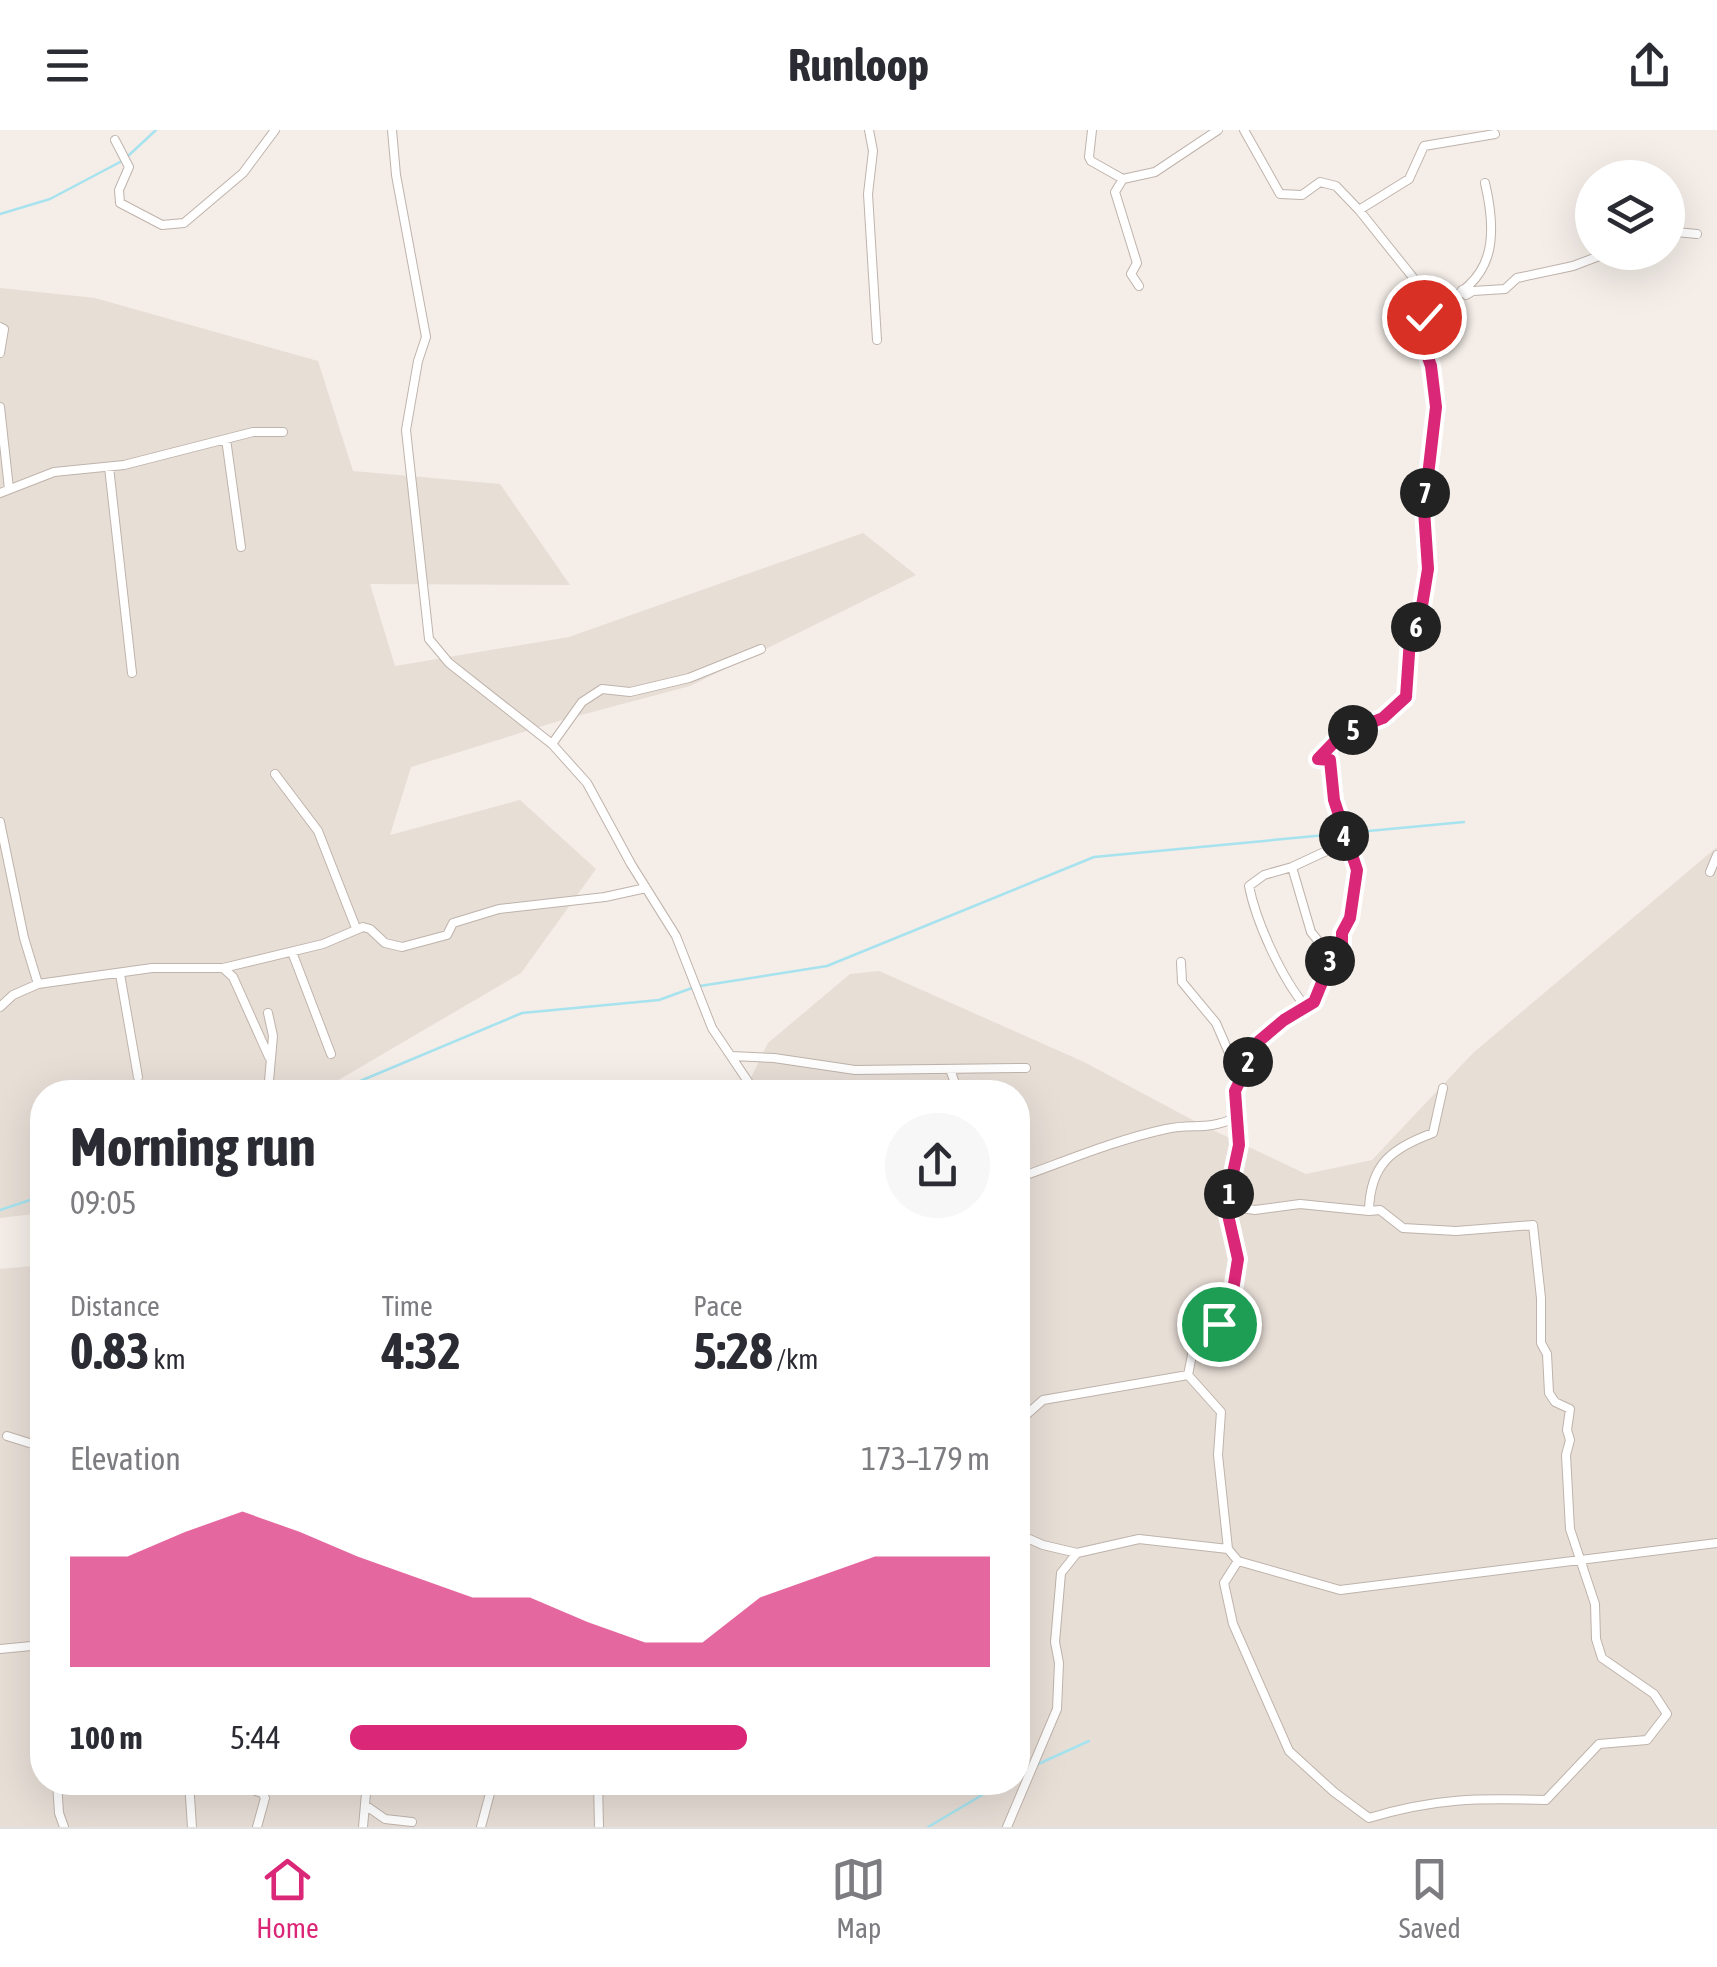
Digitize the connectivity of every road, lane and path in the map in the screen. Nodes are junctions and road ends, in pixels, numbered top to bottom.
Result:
1 (275, 130) edge
2 (392, 130) edge
3 (869, 130) edge
4 (1092, 130) edge
5 (1218, 130) edge
6 (1244, 130) edge
7 (1495, 134) dead end
8 (115, 140) dead end
9 (1123, 179) junction
10 (1485, 183) dead end
11 (1359, 210) junction
12 (1697, 234) dead end
13 (1685, 235) edge
14 (1575, 265) edge
15 (1139, 286) dead end
16 (1462, 290) junction
17 (1436, 306) junction
18 (0, 327) edge
19 (877, 340) dead end
20 (0, 353) edge
21 (0, 407) edge
22 (283, 432) dead end
23 (226, 439) junction
24 (109, 466) junction
25 (5, 491) edge
26 (241, 546) dead end
27 (760, 650) dead end
28 (132, 672) dead end
29 (552, 744) junction
30 (276, 774) dead end
31 (0, 822) edge
32 (1345, 838) junction
33 (1716, 859) edge
34 (1292, 867) junction
35 (1710, 872) dead end
36 (646, 888) junction
37 (356, 928) junction
38 (292, 952) junction
39 (1332, 958) junction
40 (1181, 962) dead end
41 (223, 968) junction
42 (120, 974) junction
43 (38, 984) junction
44 (1306, 1007) junction
45 (0, 1008) edge
46 (268, 1013) dead end
47 (331, 1054) dead end
48 (731, 1056) junction
49 (269, 1057) junction
50 (1245, 1067) junction
51 (1026, 1068) dead end
52 (950, 1069) junction
53 (138, 1077) dead end
54 (268, 1080) edge
55 (747, 1080) edge
56 (954, 1080) edge
57 (1443, 1088) dead end
58 (1234, 1118) junction
59 (1030, 1174) edge
60 (1226, 1206) junction
61 (1369, 1211) junction
62 (1188, 1375) junction
63 (1030, 1411) edge
64 (7, 1436) dead end
65 (30, 1443) edge
66 (1030, 1539) edge
67 (1717, 1543) edge
68 (1228, 1549) junction
69 (1077, 1553) junction
70 (1579, 1559) junction
71 (1238, 1561) junction
72 (30, 1646) edge
73 (0, 1650) edge
74 (1030, 1772) edge
75 (58, 1795) edge
76 (190, 1795) edge
77 (263, 1795) edge
78 (366, 1795) edge
79 (490, 1795) edge
80 (598, 1795) edge
81 (1020, 1795) edge
82 (365, 1805) junction
83 (412, 1822) dead end
84 (64, 1827) edge
85 (192, 1827) edge
86 (257, 1827) edge
87 (363, 1827) edge
88 (481, 1827) edge
89 (598, 1827) edge
90 (1007, 1827) edge

1 - 8 street
2 - 29 street
3 - 19 street
4 - 9 street
5 - 9 street
6 - 11 street
7 - 11 street
9 - 15 street
10 - 16 street
11 - 17 street
12 - 13 street
14 - 16 street
16 - 17 street
17 - 32 street
18 - 20 street
21 - 25 street
22 - 23 street
23 - 24 street
23 - 26 street
24 - 25 street
24 - 28 street
27 - 29 street
29 - 36 street
30 - 37 street
31 - 43 street
32 - 34 street
32 - 39 street
33 - 35 street
34 - 39 street
34 - 44 street
36 - 37 street
36 - 48 street
37 - 38 street
38 - 41 street
38 - 47 street
39 - 44 street
40 - 50 street
41 - 42 street
41 - 49 street
42 - 43 street
42 - 53 street
43 - 45 street
44 - 50 street
46 - 49 street
48 - 52 street
48 - 55 street
49 - 54 street
50 - 58 street
51 - 52 street
52 - 56 street
57 - 61 street
58 - 59 street
58 - 60 street
60 - 61 street
60 - 62 street
61 - 70 street
62 - 63 street
62 - 68 street
64 - 65 street
66 - 69 street
67 - 70 street
68 - 69 street
68 - 71 street
69 - 74 street
70 - 71 street
70 - 71 street
72 - 73 street
75 - 84 street
76 - 85 street
77 - 86 street
78 - 82 street
79 - 88 street
80 - 89 street
81 - 90 street
82 - 83 street
82 - 87 street

